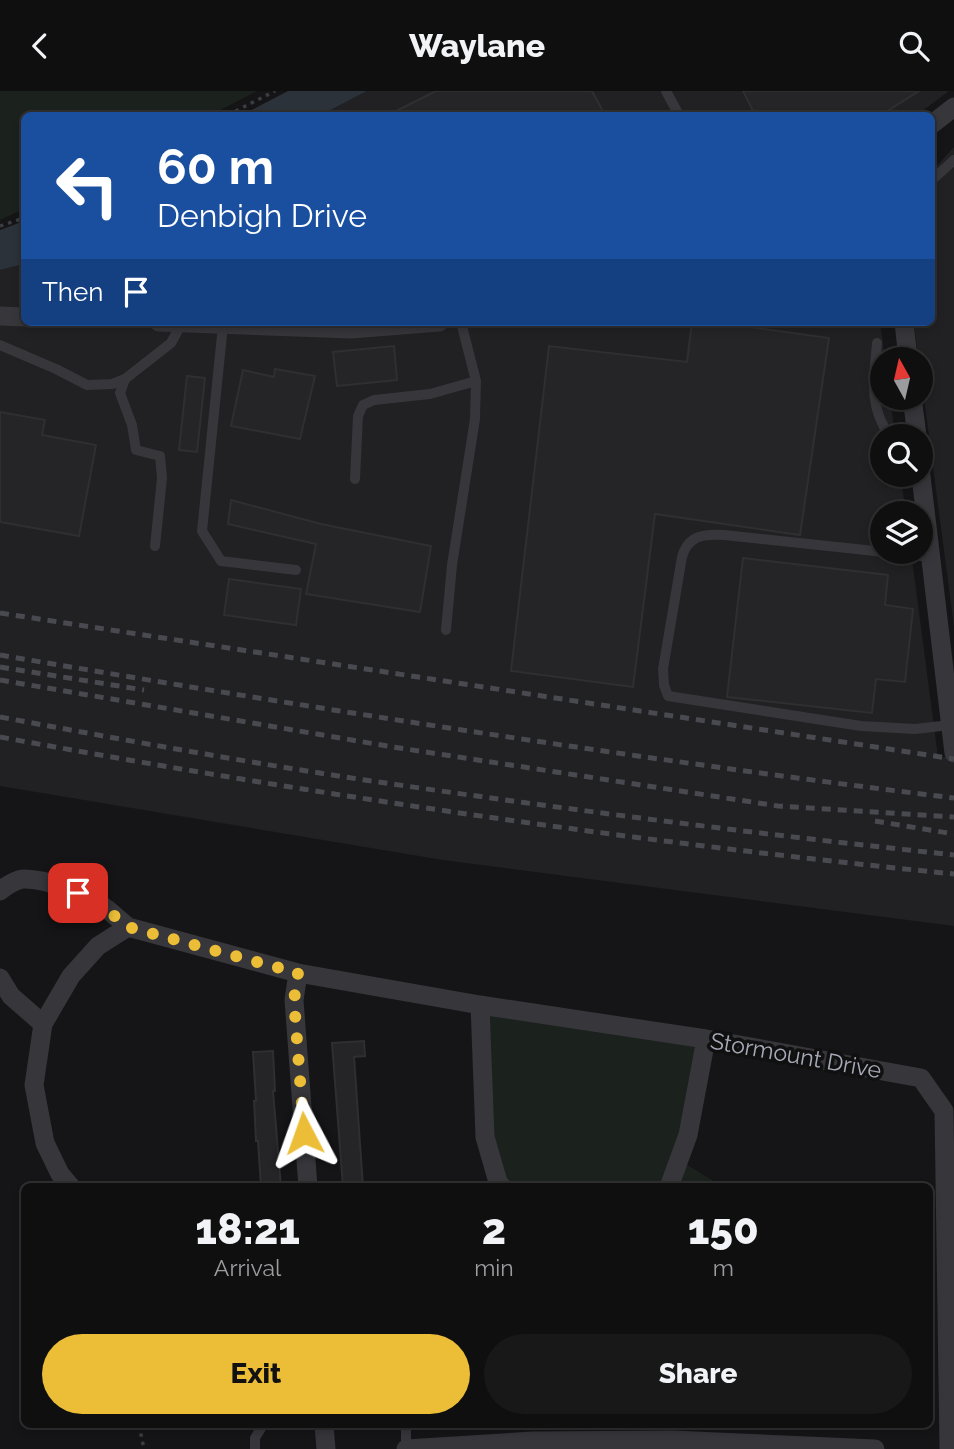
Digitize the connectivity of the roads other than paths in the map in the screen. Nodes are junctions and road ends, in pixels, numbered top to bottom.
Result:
1 (666, 91) edge
2 (954, 107) edge
3 (677, 112) edge
4 (935, 122) edge
5 (954, 160) edge
6 (935, 177) edge
7 (0, 316) edge
8 (21, 317) edge
9 (180, 326) edge
10 (223, 326) edge
11 (255, 326) edge
12 (390, 326) edge
13 (462, 326) edge
14 (904, 326) edge
15 (877, 343) dead end
16 (0, 345) edge
17 (907, 347) edge
18 (125, 379) junction
19 (476, 381) junction
20 (882, 424) edge
21 (355, 479) dead end
22 (155, 546) dead end
23 (870, 551) edge
24 (932, 564) edge
25 (296, 570) dead end
26 (446, 630) dead end
27 (950, 725) junction
28 (954, 753) edge
29 (0, 891) edge
30 (128, 927) junction
31 (298, 973) junction
32 (0, 978) edge
33 (480, 1005) junction
34 (43, 1024) junction
35 (706, 1039) junction
36 (68, 1183) edge
37 (308, 1183) edge
38 (499, 1183) edge
39 (670, 1183) edge
40 (261, 1428) edge
41 (324, 1428) edge
42 (406, 1428) edge
43 (256, 1449) edge
44 (326, 1449) edge
45 (406, 1449) edge
46 (875, 1449) edge
47 (949, 1449) edge

1 - 3 lane
2 - 4 street
5 - 6 lane
7 - 8 street
9 - 18 lane
10 - 25 lane
11 - 12 street
13 - 19 lane
14 - 17 street
15 - 20 lane
16 - 18 lane
18 - 22 lane
19 - 21 lane
19 - 26 lane
23 - 27 lane
24 - 27 street
27 - 28 street
29 - 30 street
30 - 31 street, Stormount Drive
30 - 34 street
31 - 33 street, Stormount Drive
31 - 37 street
32 - 34 street
33 - 35 street, Stormount Drive
33 - 38 street
34 - 36 street
35 - 39 street
35 - 47 street, Stormount Drive
40 - 43 lane
41 - 44 street
42 - 45 lane
45 - 46 street

